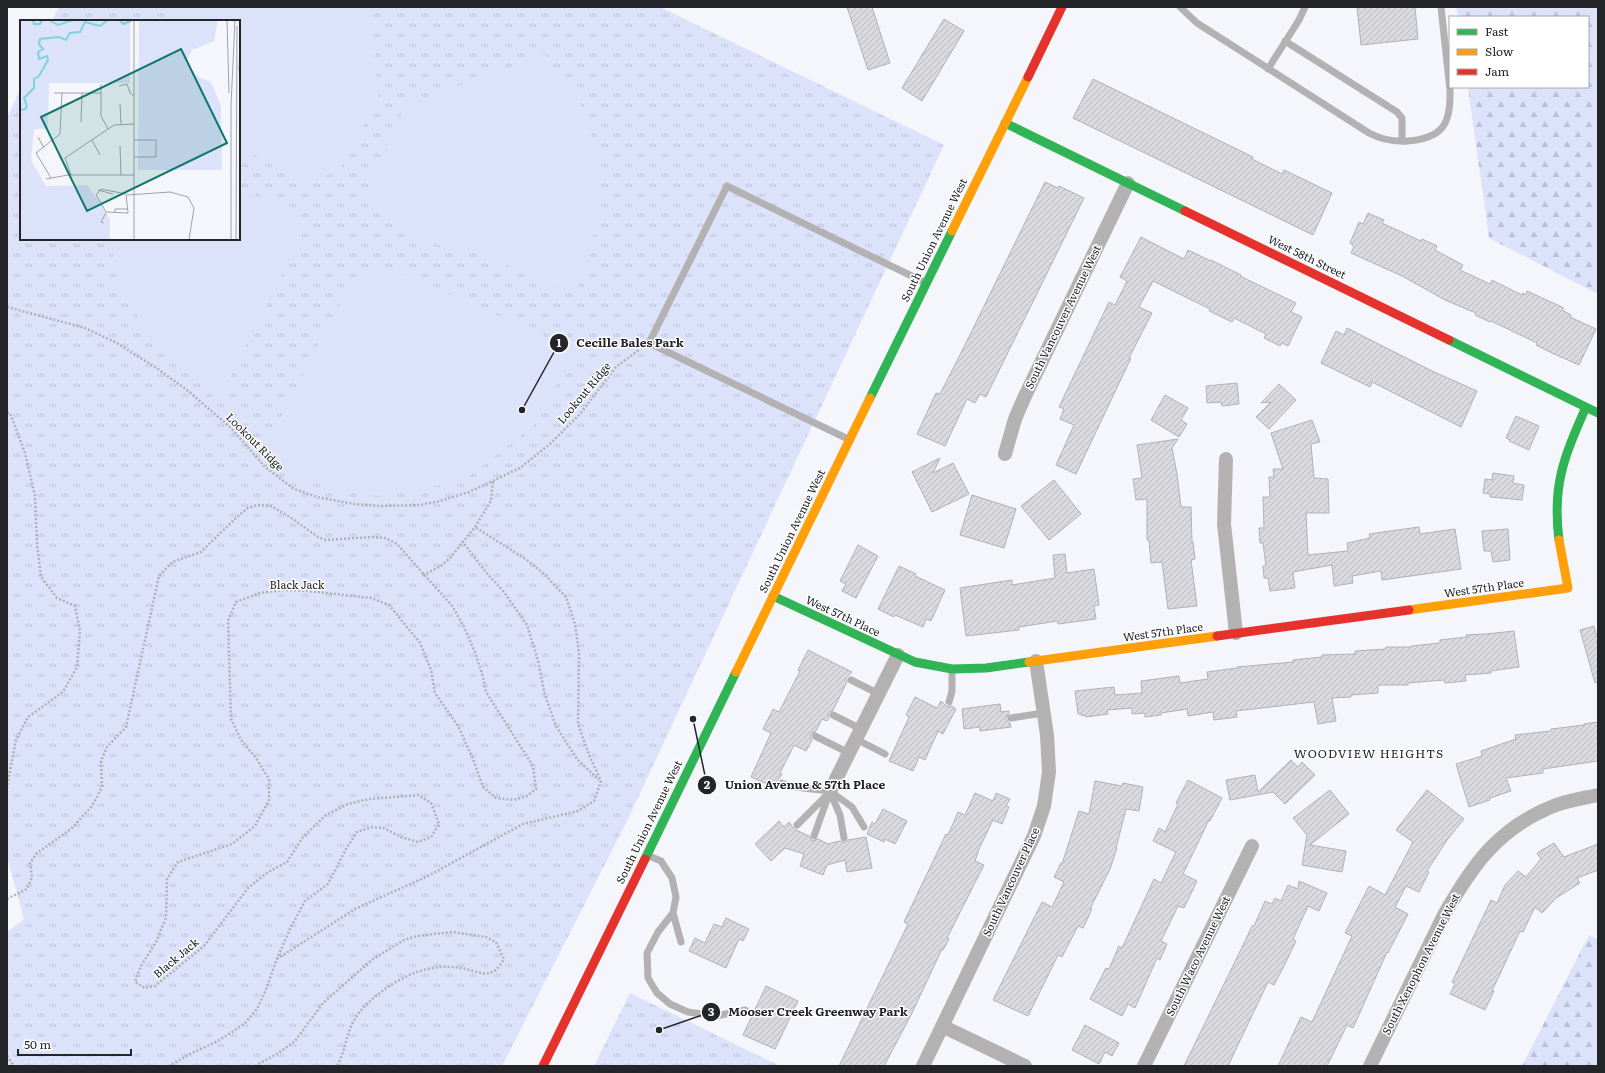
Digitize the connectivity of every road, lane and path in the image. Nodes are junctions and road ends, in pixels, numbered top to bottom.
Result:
1 (1062, 7) edge
2 (1180, 7) edge
3 (1305, 7) edge
4 (1441, 7) edge
5 (1285, 41) junction
6 (1268, 69) junction
7 (1449, 81) edge
8 (1450, 88) edge
9 (1005, 123) junction
10 (1402, 141) junction
11 (1128, 183) junction
12 (926, 284) junction
13 (7, 307) edge
14 (649, 342) junction
15 (1586, 407) junction
16 (7, 413) edge
17 (1598, 413) edge
18 (850, 440) junction
19 (1005, 454) dead end
20 (1226, 459) dead end
21 (493, 481) junction
22 (475, 527) junction
23 (462, 541) junction
24 (423, 575) junction
25 (773, 596) junction
26 (1236, 633) junction
27 (898, 655) junction
28 (1036, 661) junction
29 (952, 669) junction
30 (851, 680) dead end
31 (879, 694) junction
32 (948, 702) dead end
33 (1043, 713) junction
34 (833, 715) dead end
35 (1011, 718) dead end
36 (859, 734) junction
37 (815, 736) dead end
38 (850, 753) junction
39 (885, 754) dead end
40 (601, 781) junction
41 (782, 783) dead end
42 (7, 786) edge
43 (830, 792) junction
44 (1598, 795) edge
45 (797, 825) dead end
46 (864, 827) dead end
47 (814, 836) dead end
48 (844, 838) dead end
49 (1252, 846) dead end
50 (647, 854) junction
51 (7, 898) edge
52 (673, 913) junction
53 (681, 942) dead end
54 (277, 959) junction
55 (745, 1010) dead end
56 (942, 1026) junction
57 (7, 1056) edge
58 (14, 1066) edge
59 (169, 1066) edge
60 (255, 1066) edge
61 (336, 1066) edge
62 (543, 1066) edge
63 (922, 1066) edge
64 (1026, 1066) edge
65 (1144, 1066) edge
66 (1370, 1066) edge

1 - 9 street, South Union Avenue West
2 - 6 lane
3 - 5 lane
4 - 7 lane
5 - 6 lane
5 - 10 lane
6 - 10 lane
8 - 10 lane
9 - 11 street, West 58th Street
9 - 12 street, South Union Avenue West
11 - 15 street, West 58th Street
11 - 19 street, South Vancouver Avenue West
12 - 14 lane
12 - 18 street, South Union Avenue West
13 - 21 path, Lookout Ridge
14 - 18 lane
14 - 21 path, Lookout Ridge
15 - 17 street, West 58th Street
15 - 26 street, West 57th Place
16 - 42 path
18 - 25 street, South Union Avenue West
20 - 26 street
21 - 22 path
22 - 23 path
22 - 40 path
23 - 24 path
23 - 40 path
24 - 51 path, Black Jack
24 - 54 path, Black Jack
25 - 27 street, West 57th Place
25 - 50 street, South Union Avenue West
26 - 28 street, West 57th Place
27 - 29 street, West 57th Place
27 - 31 street
28 - 29 street, West 57th Place
28 - 33 street, South Vancouver Place
29 - 32 lane
30 - 31 lane
31 - 36 street
33 - 35 lane
33 - 56 street, South Vancouver Place
34 - 36 lane
36 - 38 street
36 - 39 lane
37 - 38 lane
38 - 43 street
40 - 54 path
41 - 43 lane
43 - 45 lane
43 - 46 lane
43 - 47 lane
43 - 48 lane
44 - 66 street, South Xenophon Avenue West
49 - 65 street, South Waco Avenue West
50 - 52 lane
50 - 62 street, South Union Avenue West
52 - 53 lane
52 - 55 lane
54 - 59 path, Black Jack
56 - 63 street, South Vancouver Place
56 - 64 street
57 - 58 path
60 - 61 path

